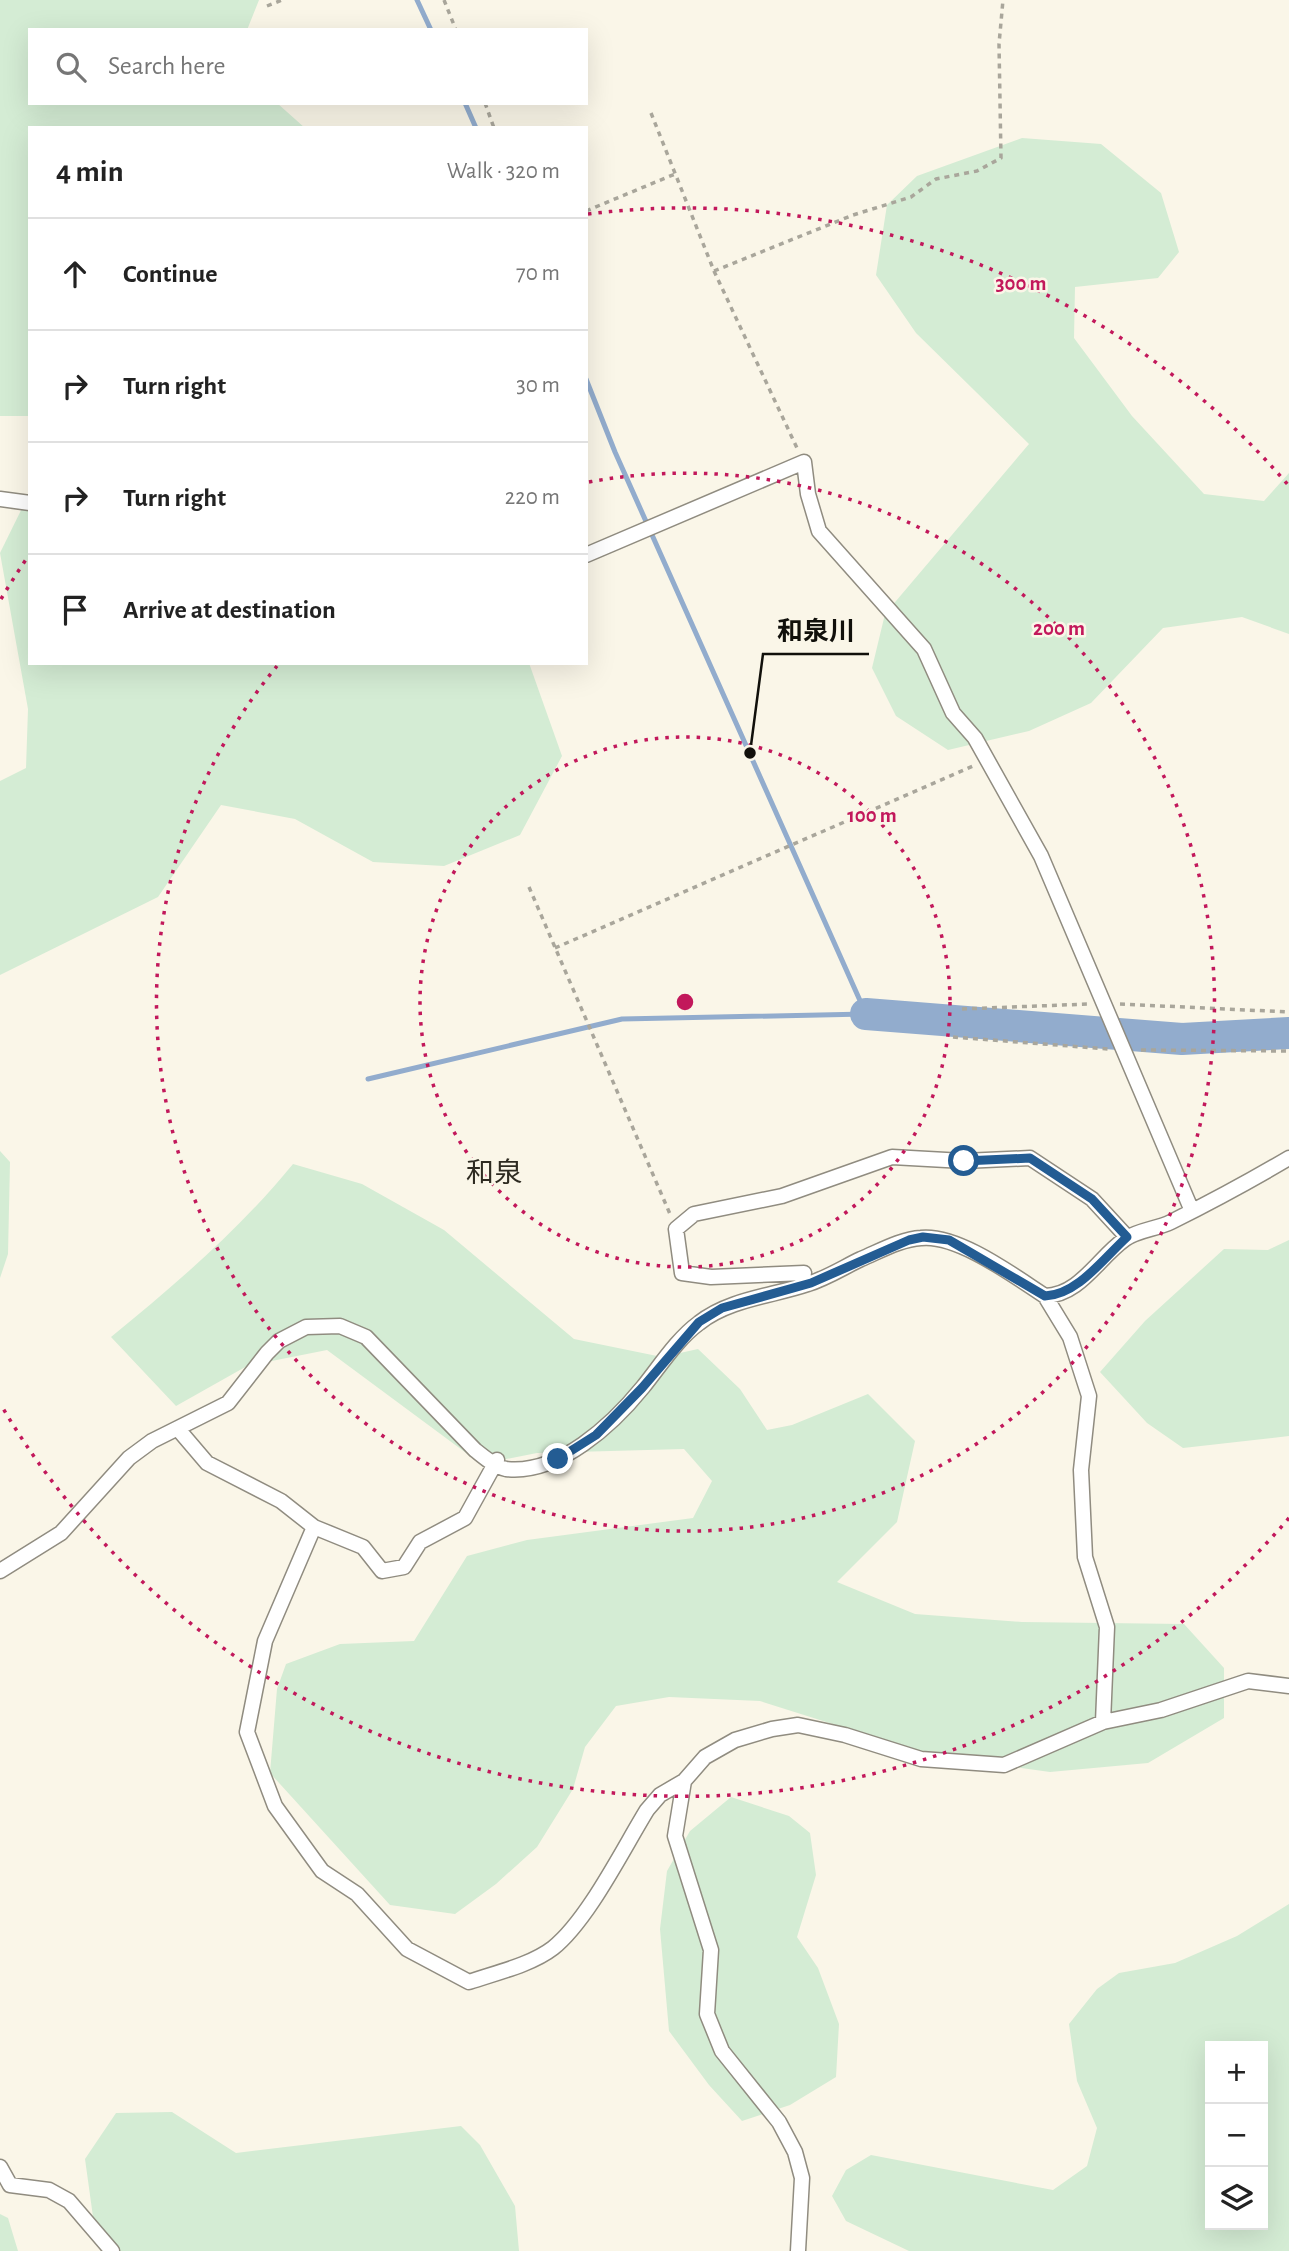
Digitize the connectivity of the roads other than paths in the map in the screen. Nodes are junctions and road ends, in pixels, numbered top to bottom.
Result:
1 (0, 499) edge
2 (28, 503) edge
3 (588, 554) edge
4 (1289, 1158) edge
5 (1192, 1211) junction
6 (1127, 1237) junction
7 (804, 1273) dead end
8 (1045, 1296) junction
9 (178, 1429) junction
10 (496, 1462) junction
11 (314, 1527) junction
12 (0, 1571) edge
13 (1289, 1686) edge
14 (1103, 1722) junction
15 (684, 1781) junction
16 (0, 2167) edge
17 (5, 2185) edge
18 (112, 2251) edge
19 (798, 2251) edge

1 - 2 street
3 - 5 street
4 - 5 street
5 - 6 street
6 - 7 street
6 - 8 street
8 - 10 street
8 - 14 street
9 - 10 street
9 - 11 street
9 - 12 street
10 - 11 street
11 - 15 street
13 - 14 street
14 - 15 street
15 - 19 street
16 - 17 street
17 - 18 street

